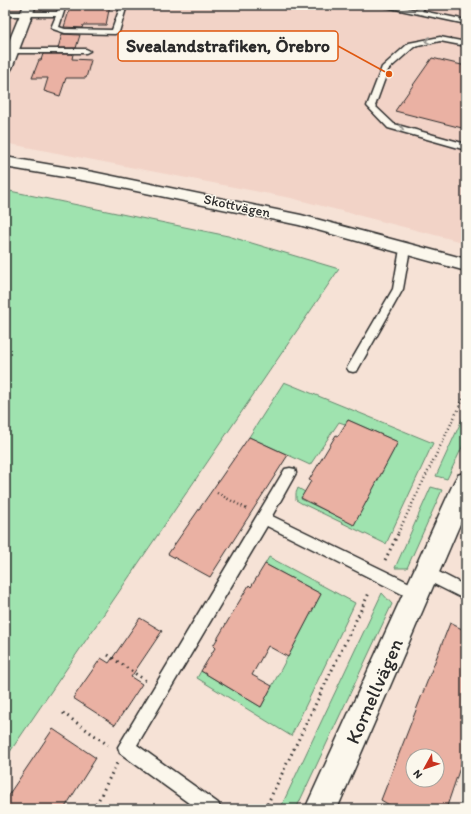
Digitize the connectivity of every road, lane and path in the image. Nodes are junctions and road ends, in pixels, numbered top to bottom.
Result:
1 (63, 5) edge
2 (124, 5) edge
3 (386, 5) edge
4 (423, 5) edge
5 (28, 10) edge
6 (418, 12) junction
7 (5, 14) edge
8 (60, 14) junction
9 (466, 22) edge
10 (466, 44) edge
11 (10, 48) edge
12 (86, 51) dead end
13 (5, 68) edge
14 (466, 147) edge
15 (5, 162) edge
16 (405, 249) junction
17 (466, 266) edge
18 (353, 368) dead end
19 (466, 393) edge
20 (290, 473) dead end
21 (466, 482) edge
22 (217, 493) dead end
23 (264, 518) junction
24 (378, 574) junction
25 (422, 584) junction
26 (466, 593) edge
27 (108, 655) dead end
28 (159, 690) junction
29 (63, 713) dead end
30 (126, 747) junction
31 (94, 809) edge
32 (212, 809) edge
33 (265, 809) edge
34 (321, 809) edge

1 - 8 lane
2 - 8 lane
3 - 6 lane
4 - 6 lane
5 - 7 lane
5 - 8 lane
5 - 11 street
6 - 9 lane
10 -> 14 lane
11 - 12 lane
11 - 13 street
15 - 16 street, Skottvägen
16 - 17 street, Skottvägen
16 - 18 lane
19 - 24 path
20 - 23 lane
21 - 25 street, Kornellvägen
22 - 23 path
23 - 24 lane
23 - 28 lane
24 - 25 lane
24 - 33 path
25 - 26 lane
25 - 34 street, Kornellvägen
27 - 28 path
28 - 30 lane
29 - 30 path
30 - 31 path
30 - 32 lane

